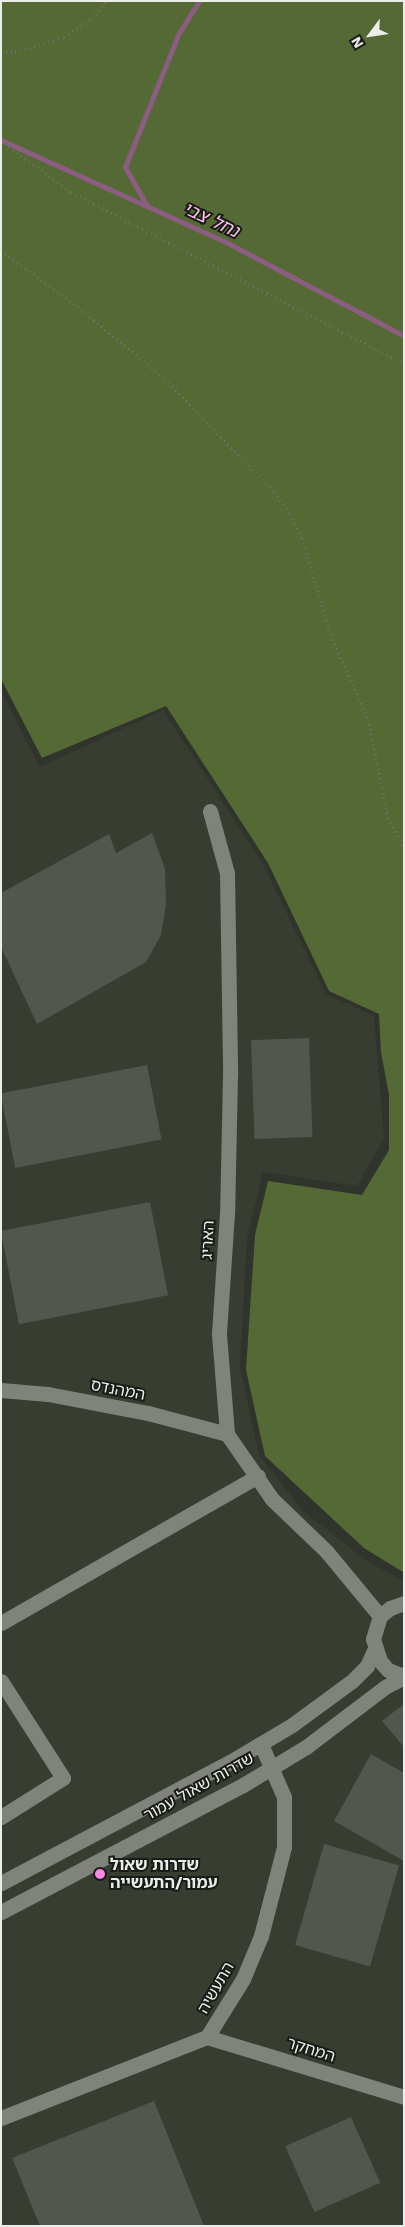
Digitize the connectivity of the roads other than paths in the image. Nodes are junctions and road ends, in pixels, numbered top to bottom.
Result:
1 (210, 811) dead end
2 (1, 1390) edge
3 (227, 1434) junction
4 (258, 1476) junction
5 (404, 1603) edge
6 (380, 1616) junction
7 (1, 1623) edge
8 (374, 1650) junction
9 (404, 1676) edge
10 (1, 1681) edge
11 (261, 1744) junction
12 (272, 1767) junction
13 (1, 1817) edge
14 (1, 1883) edge
15 (1, 1912) edge
16 (207, 2037) junction
17 (404, 2097) edge
18 (1, 2118) edge

1 - 3 street, האריג
2 - 3 street, המהנדס
3 - 4 street
4 - 6 street
4 - 7 street
5 - 6 street
6 - 8 street
8 - 9 street
8 - 11 street, שדרות שאול עמור
9 - 12 street, שדרות שאול עמור
10 - 13 street
11 - 12 street, התעשיה
11 - 14 street, שדרות שאול עמור
12 - 15 street, שדרות שאול עמור
12 - 16 street, התעשיה
16 - 17 street, המחקר
16 - 18 street, התעשיה

